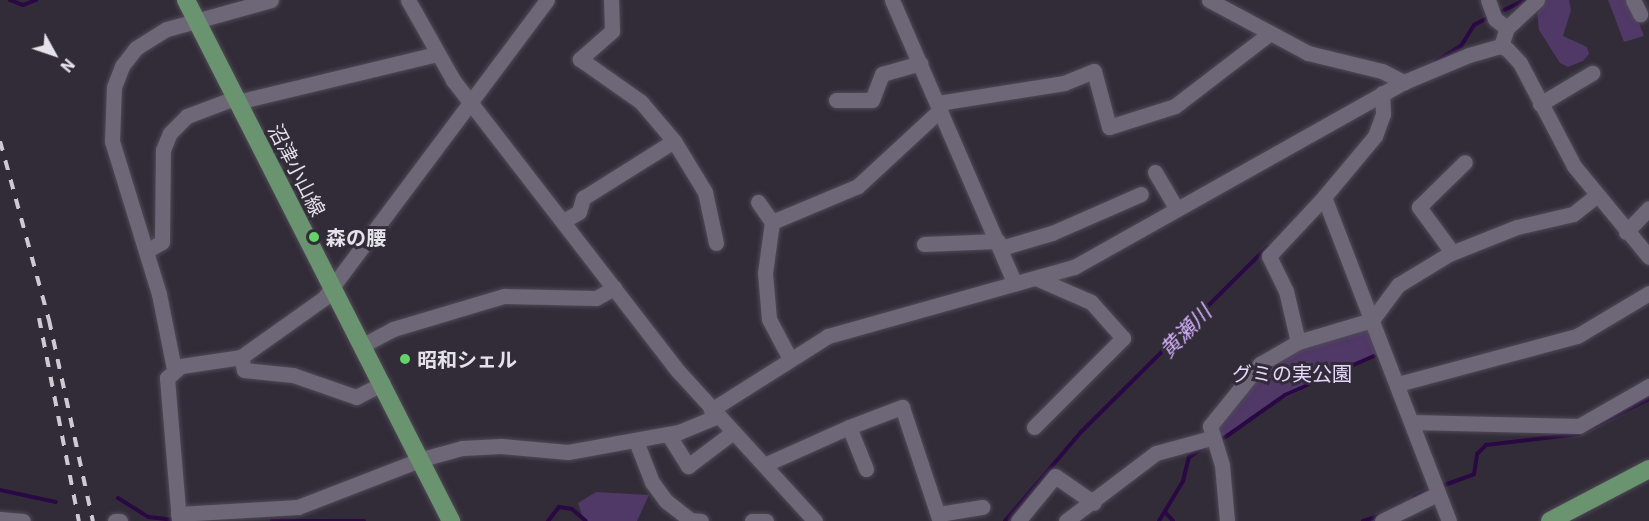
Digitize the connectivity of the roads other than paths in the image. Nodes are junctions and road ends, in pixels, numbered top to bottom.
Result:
1 (186, 0) edge
2 (271, 0) edge
3 (408, 0) edge
4 (547, 0) edge
5 (611, 0) edge
6 (892, 0) edge
7 (1209, 0) edge
8 (1537, 0) edge
9 (1633, 0) edge
10 (1489, 5) edge
11 (1640, 14) dead end
12 (194, 18) junction
13 (1504, 26) junction
14 (1269, 34) junction
15 (1501, 46) junction
16 (436, 54) junction
17 (920, 63) junction
18 (1592, 73) dead end
19 (1404, 82) junction
20 (1382, 93) junction
21 (236, 100) junction
22 (836, 100) dead end
23 (473, 103) junction
24 (1540, 104) junction
25 (939, 106) junction
26 (674, 141) junction
27 (1465, 162) dead end
28 (1155, 172) dead end
29 (1141, 194) dead end
30 (1324, 197) junction
31 (1595, 197) junction
32 (758, 202) dead end
33 (1176, 208) junction
34 (1649, 208) edge
35 (563, 221) junction
36 (772, 222) junction
37 (1626, 232) junction
38 (716, 243) dead end
39 (924, 244) dead end
40 (1000, 245) junction
41 (146, 251) junction
42 (1452, 252) junction
43 (1649, 257) edge
44 (1038, 279) junction
45 (1015, 284) junction
46 (333, 287) junction
47 (614, 288) junction
48 (1649, 293) edge
49 (1372, 320) junction
50 (1298, 342) junction
51 (363, 345) junction
52 (241, 357) junction
53 (789, 357) junction
54 (174, 369) junction
55 (383, 383) junction
56 (1398, 384) junction
57 (1649, 386) edge
58 (714, 413) junction
59 (1411, 422) junction
60 (849, 427) junction
61 (1034, 427) dead end
62 (733, 432) junction
63 (668, 434) junction
64 (1211, 438) junction
65 (636, 441) junction
66 (422, 459) junction
67 (764, 465) junction
68 (866, 469) dead end
69 (1649, 469) edge
70 (1436, 489) junction
71 (1094, 503) junction
72 (983, 507) dead end
73 (178, 518) edge
74 (940, 518) edge
75 (0, 519) edge
76 (23, 521) edge
77 (115, 521) edge
78 (120, 521) edge
79 (451, 521) edge
80 (701, 521) edge
81 (753, 521) edge
82 (766, 521) edge
83 (815, 521) edge
84 (1018, 521) edge
85 (1066, 521) edge
86 (1227, 521) edge
87 (1382, 521) edge
88 (1449, 521) edge
89 (1550, 521) edge

1 - 12 main road, 沼津小山線
2 - 12 street
3 - 16 street
4 - 23 street
5 - 26 street
6 - 17 street
7 - 14 street
8 - 13 street
9 - 11 street
10 - 13 street
12 - 21 main road, 沼津小山線
12 - 41 street
13 - 15 street
14 - 19 street
14 - 25 street
15 - 19 street
15 - 24 street
16 - 21 street
16 - 23 street
17 - 22 street
17 - 25 street
18 - 24 street
19 - 20 street
20 - 30 street
20 - 33 street
21 - 41 street
21 - 46 main road, 沼津小山線
23 - 35 street
23 - 46 street
24 - 31 street
25 - 36 street
25 - 40 street
26 - 35 street
26 - 38 street
27 - 42 street
28 - 33 street
29 - 40 street
30 - 49 street
30 - 50 street
31 - 37 street
31 - 42 street
32 - 36 street
33 - 44 street
34 - 37 street
35 - 47 street
36 - 53 street
37 - 43 street
39 - 40 street
40 - 45 street
41 - 54 street
42 - 49 street
44 - 45 street
44 - 61 street
45 - 53 street
46 - 51 main road, 沼津小山線
46 - 52 street
47 - 51 street
47 - 58 street
48 - 56 street
49 - 50 street
49 - 56 street
50 - 64 street
51 - 55 main road, 沼津小山線
52 - 54 street
52 - 55 street
53 - 58 street
54 - 73 street
55 - 66 main road, 沼津小山線
56 - 59 street
57 - 59 street
58 - 62 street
58 - 63 street
59 - 70 street
60 - 67 street
60 - 68 street
60 - 74 street
62 - 63 street
62 - 67 street
63 - 65 street
64 - 71 street
64 - 86 street
65 - 66 street
65 - 80 street
66 - 73 street
66 - 79 main road, 沼津小山線
67 - 83 street
69 - 89 main road
70 - 87 street
70 - 88 street
71 - 84 street
71 - 85 street
72 - 74 street
75 - 76 street
77 - 78 street
81 - 82 street

